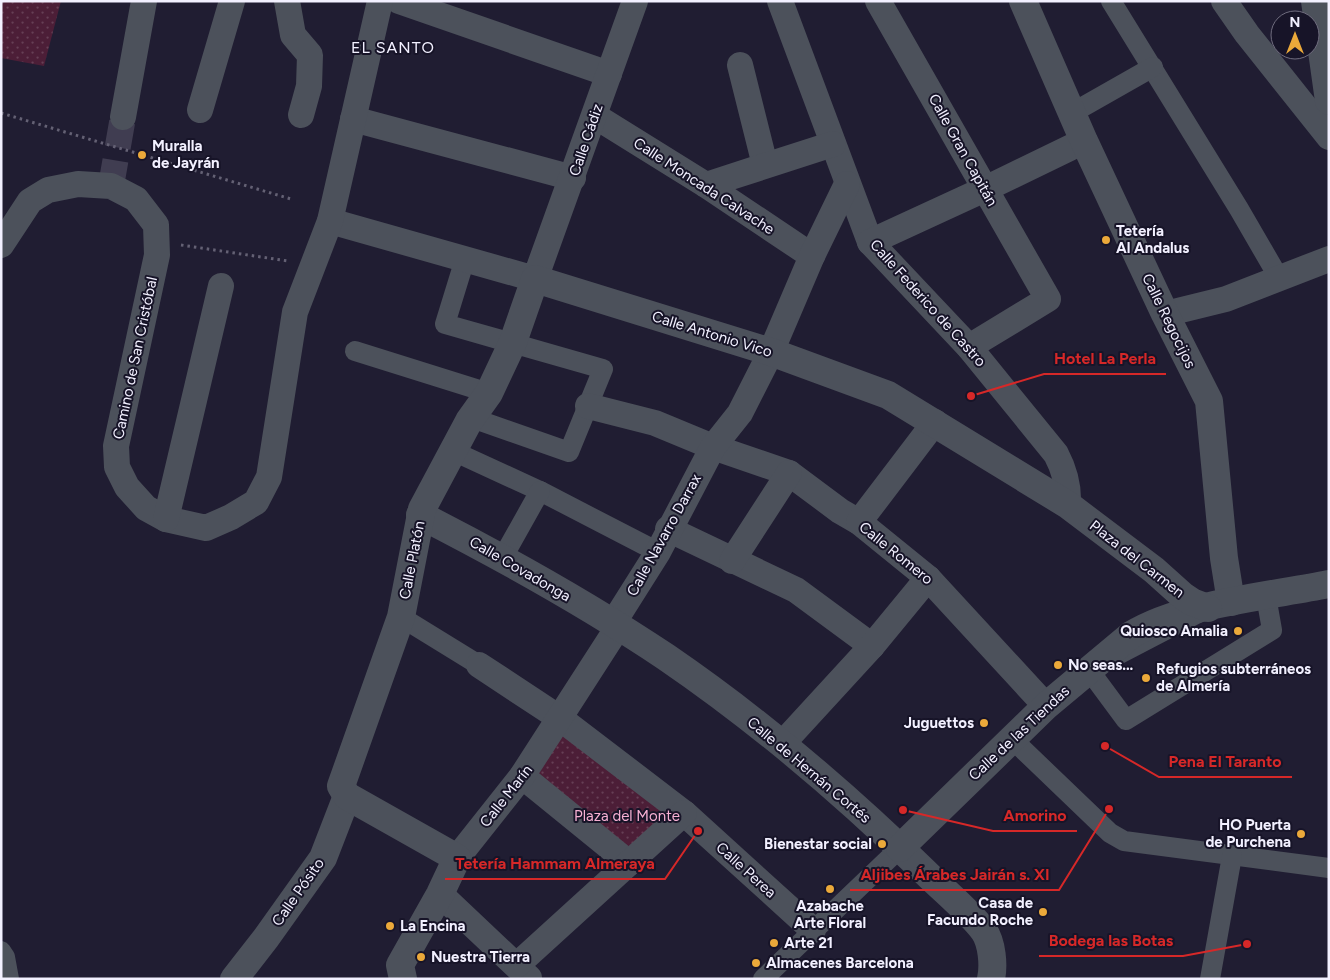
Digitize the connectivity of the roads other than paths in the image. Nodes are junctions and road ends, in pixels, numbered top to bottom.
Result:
1 (144, 1) edge
2 (232, 1) edge
3 (287, 1) edge
4 (380, 1) edge
5 (399, 1) edge
6 (635, 1) edge
7 (780, 1) edge
8 (878, 1) edge
9 (1023, 1) edge
10 (1111, 1) edge
11 (1224, 1) edge
12 (1321, 14) edge
13 (740, 65) dead end
14 (1153, 67) junction
15 (609, 74) junction
16 (1329, 101) edge
17 (200, 110) dead end
18 (1072, 113) junction
19 (301, 115) dead end
20 (595, 116) junction
21 (123, 117) tunnel mouth
22 (353, 119) junction
23 (1329, 137) edge
24 (1084, 141) junction
25 (833, 144) junction
26 (764, 165) junction
27 (573, 178) junction
28 (847, 184) junction
29 (706, 185) junction
30 (985, 190) junction
31 (330, 221) junction
32 (870, 242) junction
33 (1, 245) edge
34 (812, 256) junction
35 (465, 259) junction
36 (1329, 259) edge
37 (1279, 278) junction
38 (536, 279) junction
39 (221, 286) dead end
40 (1165, 314) junction
41 (513, 342) junction
42 (969, 347) junction
43 (356, 351) dead end
44 (771, 352) junction
45 (490, 393) junction
46 (588, 406) junction
47 (472, 418) junction
48 (936, 422) junction
49 (713, 447) junction
50 (453, 451) junction
51 (789, 473) junction
52 (540, 491) junction
53 (1068, 505) junction
54 (420, 515) junction
55 (166, 519) junction
56 (859, 522) junction
57 (663, 540) junction
58 (503, 557) junction
59 (732, 560) junction
60 (928, 578) junction
61 (1329, 584) edge
62 (1266, 596) junction
63 (1220, 605) junction
64 (401, 616) junction
65 (618, 627) junction
66 (872, 646) junction
67 (479, 665) joint
68 (1089, 670) junction
69 (1046, 706) junction
70 (561, 719) junction
71 (1011, 738) junction
72 (782, 744) junction
73 (522, 776) junction
74 (347, 796) junction
75 (684, 813) junction
76 (900, 848) junction
77 (1232, 856) junction
78 (456, 858) junction
79 (628, 863) junction
80 (1329, 868) edge
81 (440, 894) junction
82 (813, 930) junction
83 (1, 951) edge
84 (523, 972) edge
85 (8, 979) edge
86 (234, 979) edge
87 (403, 979) edge
88 (763, 979) edge
89 (991, 979) edge
90 (1210, 979) edge

1 - 21 street
2 - 17 street
3 - 19 street
4 - 22 street, Camino de San Cristóbal
5 - 15 street
6 - 15 street, Calle Cádiz
7 - 25 street, Calle Federico de Castro
8 - 30 street, Calle Gran Capitán
9 - 18 street, Calle Regocijos
10 - 14 street
11 - 23 street
12 - 16 street
13 - 26 street
14 - 18 street
14 - 37 street
15 - 20 street, Calle Cádiz
18 - 24 street, Calle Regocijos
20 - 27 street, Calle Cádiz
20 - 29 street, Calle Moncada Calvache
22 - 27 street
22 - 31 street, Camino de San Cristóbal
24 - 30 street
24 - 40 street, Calle Regocijos
25 - 26 street
25 - 28 street, Calle Federico de Castro
26 - 29 street
27 - 38 street, Calle Cádiz
28 - 32 street, Calle Federico de Castro
28 - 34 street, Calle Navarro Darrax
29 - 34 street, Calle Moncada Calvache
30 - 32 street
30 - 42 street, Calle Gran Capitán
31 - 35 street, Calle Antonio Vico
31 - 55 street, Camino de San Cristóbal
32 - 42 street, Calle Federico de Castro
33 - 55 street, Camino de San Cristóbal
34 - 44 street, Calle Navarro Darrax
35 - 38 street, Calle Antonio Vico
35 - 41 street
36 - 37 street
37 - 40 street
38 - 41 street, Calle Platón
38 - 44 street, Calle Antonio Vico
39 - 55 street
40 - 63 street, Calle Regocijos
41 - 45 street, Calle Platón
41 - 46 street
42 - 53 street, Calle Federico de Castro
43 - 45 street
44 - 48 street, Calle Antonio Vico
44 - 49 street, Calle Navarro Darrax
45 - 47 street, Calle Platón
46 - 47 street
46 - 49 street, Calle Romero
47 - 50 street, Calle Platón
48 - 53 street, Calle Antonio Vico
48 - 56 street
49 - 51 street, Calle Romero
49 - 57 street, Calle Navarro Darrax
50 - 52 street
50 - 54 street, Calle Platón
51 - 56 street, Calle Romero
51 - 59 street
52 - 57 street
52 - 58 street
53 - 63 street, Plaza del Carmen
54 - 58 street, Calle Covadonga
54 - 64 street, Calle Platón
56 - 60 street, Calle Romero
57 - 59 street
57 - 65 street, Calle Navarro Darrax
58 - 65 street, Calle Covadonga
59 - 66 street
60 - 66 street
60 - 69 street, Calle Romero
61 - 62 street, Calle de las Tiendas
62 - 63 street, Calle de las Tiendas
62 - 68 street
63 - 68 street, Calle de las Tiendas
64 - 67 street
64 - 74 street, Calle Platón
65 - 70 street, Calle Navarro Darrax
65 - 72 street, Calle de Hernán Cortés
66 - 72 street
67 - 70 street, Calle Perea
68 - 69 street, Calle de las Tiendas
69 - 71 street, Calle de las Tiendas
70 - 73 street, Calle Marín
70 - 75 street, Calle Perea
71 - 76 street, Calle de las Tiendas
71 - 77 street
72 - 76 street, Calle de Hernán Cortés
73 - 78 street, Calle Marín
73 - 79 street
74 - 78 street
74 - 86 street, Calle Pósito
75 - 79 street
75 - 82 street, Calle Perea
76 - 82 street, Calle de las Tiendas
76 - 89 street, Calle de Hernán Cortés
77 - 80 street
77 - 90 street
78 - 81 street, Calle Marín
79 - 84 street
81 - 84 street
81 - 87 street, Calle Marín
82 - 88 street, Calle de las Tiendas
83 - 85 street

